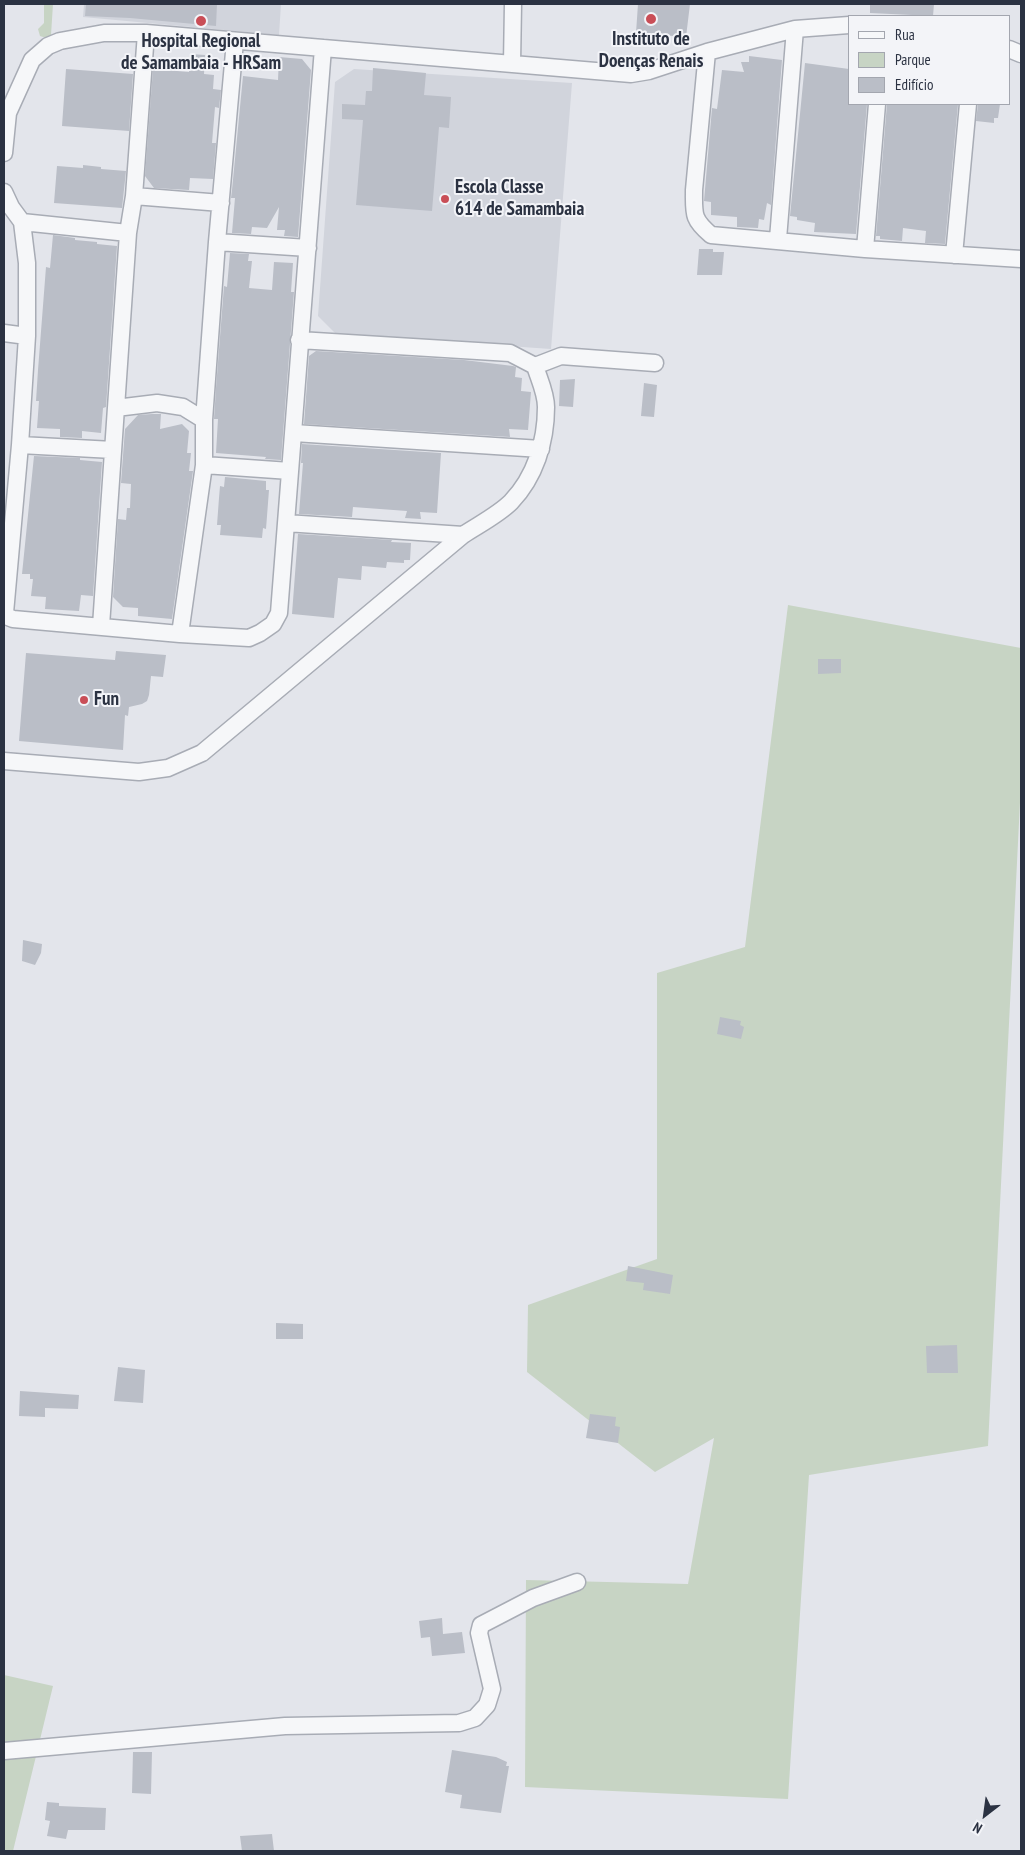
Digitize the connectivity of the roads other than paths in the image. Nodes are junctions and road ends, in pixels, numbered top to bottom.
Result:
1 (513, 4) edge
2 (848, 25) edge
3 (795, 29) junction
4 (146, 33) junction
5 (235, 42) junction
6 (323, 48) junction
7 (706, 52) junction
8 (512, 64) junction
9 (877, 105) edge
10 (968, 105) edge
11 (4, 153) edge
12 (4, 192) edge
13 (134, 196) junction
14 (221, 203) junction
15 (22, 222) junction
16 (128, 233) junction
17 (778, 239) junction
18 (217, 242) junction
19 (308, 248) junction
20 (865, 248) junction
21 (954, 255) junction
22 (1021, 259) edge
23 (4, 333) edge
24 (27, 336) junction
25 (300, 340) junction
26 (656, 363) dead end
27 (535, 366) junction
28 (116, 408) junction
29 (204, 420) junction
30 (294, 433) junction
31 (20, 445) junction
32 (541, 449) junction
33 (112, 450) junction
34 (204, 465) junction
35 (290, 471) junction
36 (286, 523) junction
37 (463, 535) junction
38 (100, 626) junction
39 (180, 634) junction
40 (4, 761) edge
41 (577, 1582) dead end
42 (4, 1751) edge

1 - 8 street
2 - 3 street
3 - 7 street
3 - 17 street
4 - 5 street
4 - 11 street
4 - 13 street
5 - 6 street
5 - 14 street
6 - 8 street
6 - 19 street
7 - 8 street
7 - 17 street
9 - 20 street
10 - 21 street
12 - 15 street
13 - 14 street
13 - 16 street
14 - 18 street
15 - 16 street
15 - 24 street
16 - 28 street
17 - 20 street
18 - 19 street
18 - 29 street
19 - 25 street
20 - 21 street
21 - 22 street
23 - 24 street
24 - 31 street
25 - 27 street
25 - 30 street
26 - 27 street
27 - 32 street
28 - 29 street
28 - 33 street
29 - 34 street
30 - 32 street
30 - 35 street
31 - 33 street
31 - 38 street
32 - 37 street
33 - 38 street
34 - 35 street
34 - 39 street
35 - 36 street
36 - 37 street
36 - 39 street
37 - 40 street
38 - 39 street
41 - 42 street

